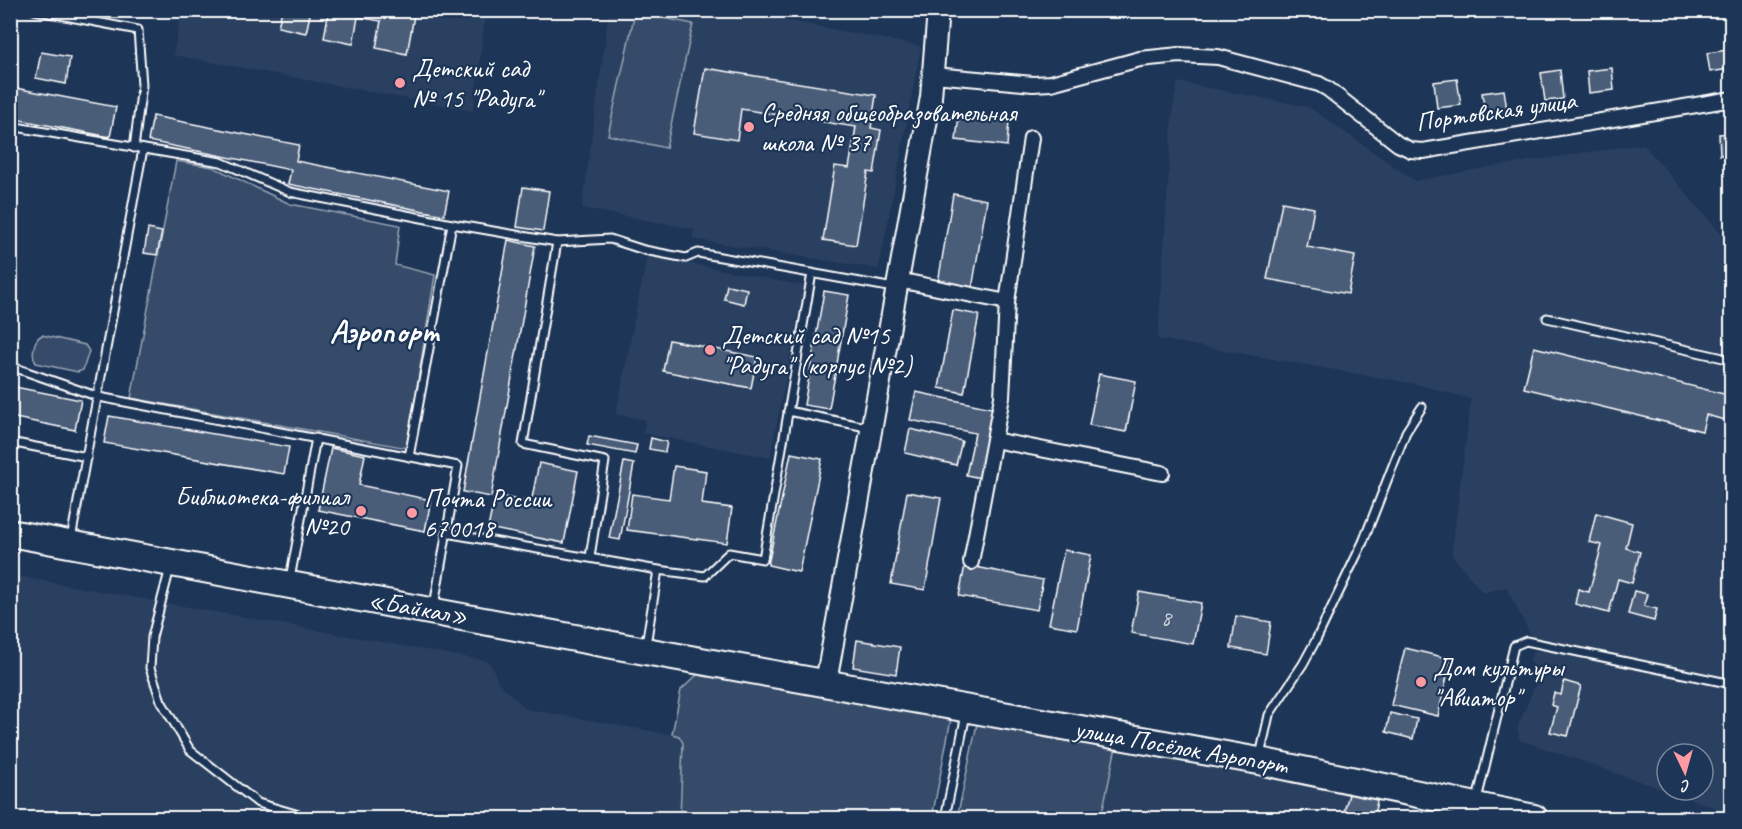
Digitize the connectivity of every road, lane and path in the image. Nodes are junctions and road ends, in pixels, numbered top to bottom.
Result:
1 (34, 10) edge
2 (935, 11) edge
3 (934, 75) junction
4 (1731, 99) edge
5 (10, 126) edge
6 (1031, 138) dead end
7 (134, 148) junction
8 (143, 150) junction
9 (452, 224) junction
10 (557, 242) junction
11 (812, 273) junction
12 (897, 284) junction
13 (1007, 302) junction
14 (1547, 318) dead end
15 (1731, 360) edge
16 (10, 366) edge
17 (99, 397) junction
18 (1422, 407) dead end
19 (788, 411) junction
20 (872, 428) junction
21 (316, 438) junction
22 (994, 440) junction
23 (10, 442) edge
24 (87, 457) junction
25 (409, 457) junction
26 (1162, 473) dead end
27 (10, 533) edge
28 (446, 533) junction
29 (70, 544) junction
30 (590, 557) junction
31 (171, 562) junction
32 (971, 562) dead end
33 (658, 570) junction
34 (288, 584) junction
35 (433, 611) junction
36 (645, 651) junction
37 (826, 682) junction
38 (1731, 684) edge
39 (967, 709) junction
40 (1259, 760) junction
41 (1475, 807) junction
42 (309, 819) edge
43 (945, 819) edge
44 (1534, 819) edge

1 - 7 lane
2 - 3 main road
3 - 4 street, Портовская улица
3 - 12 main road
5 - 7 lane
6 - 13 street
7 - 8 lane
8 - 9 lane
8 - 17 lane
9 - 10 lane
9 - 25 lane
10 - 11 lane
10 - 30 lane
11 - 12 lane
11 - 19 lane
12 - 13 street
12 - 20 main road
13 - 22 street
14 - 15 lane
16 - 17 lane
17 - 21 lane
17 - 24 lane
18 - 40 lane
19 - 20 lane
19 - 33 lane
20 - 37 main road
21 - 25 lane
21 - 34 lane
22 - 26 street
22 - 32 street
23 - 24 lane
24 - 29 lane
25 - 28 lane
27 - 29 highway, «Байкал»
28 - 30 lane
28 - 35 lane
29 - 31 highway, «Байкал»
30 - 33 lane
31 - 34 highway, «Байкал»
31 - 42 lane
33 - 36 lane
34 - 35 highway, «Байкал»
35 - 36 highway, «Байкал»
36 - 37 highway, «Байкал»
37 - 39 highway, улица Посёлок Аэропорт
38 - 41 lane
39 - 40 highway, улица Посёлок Аэропорт
39 - 43 lane
40 - 41 highway, улица Посёлок Аэропорт
41 - 44 highway, улица Посёлок Аэропорт

